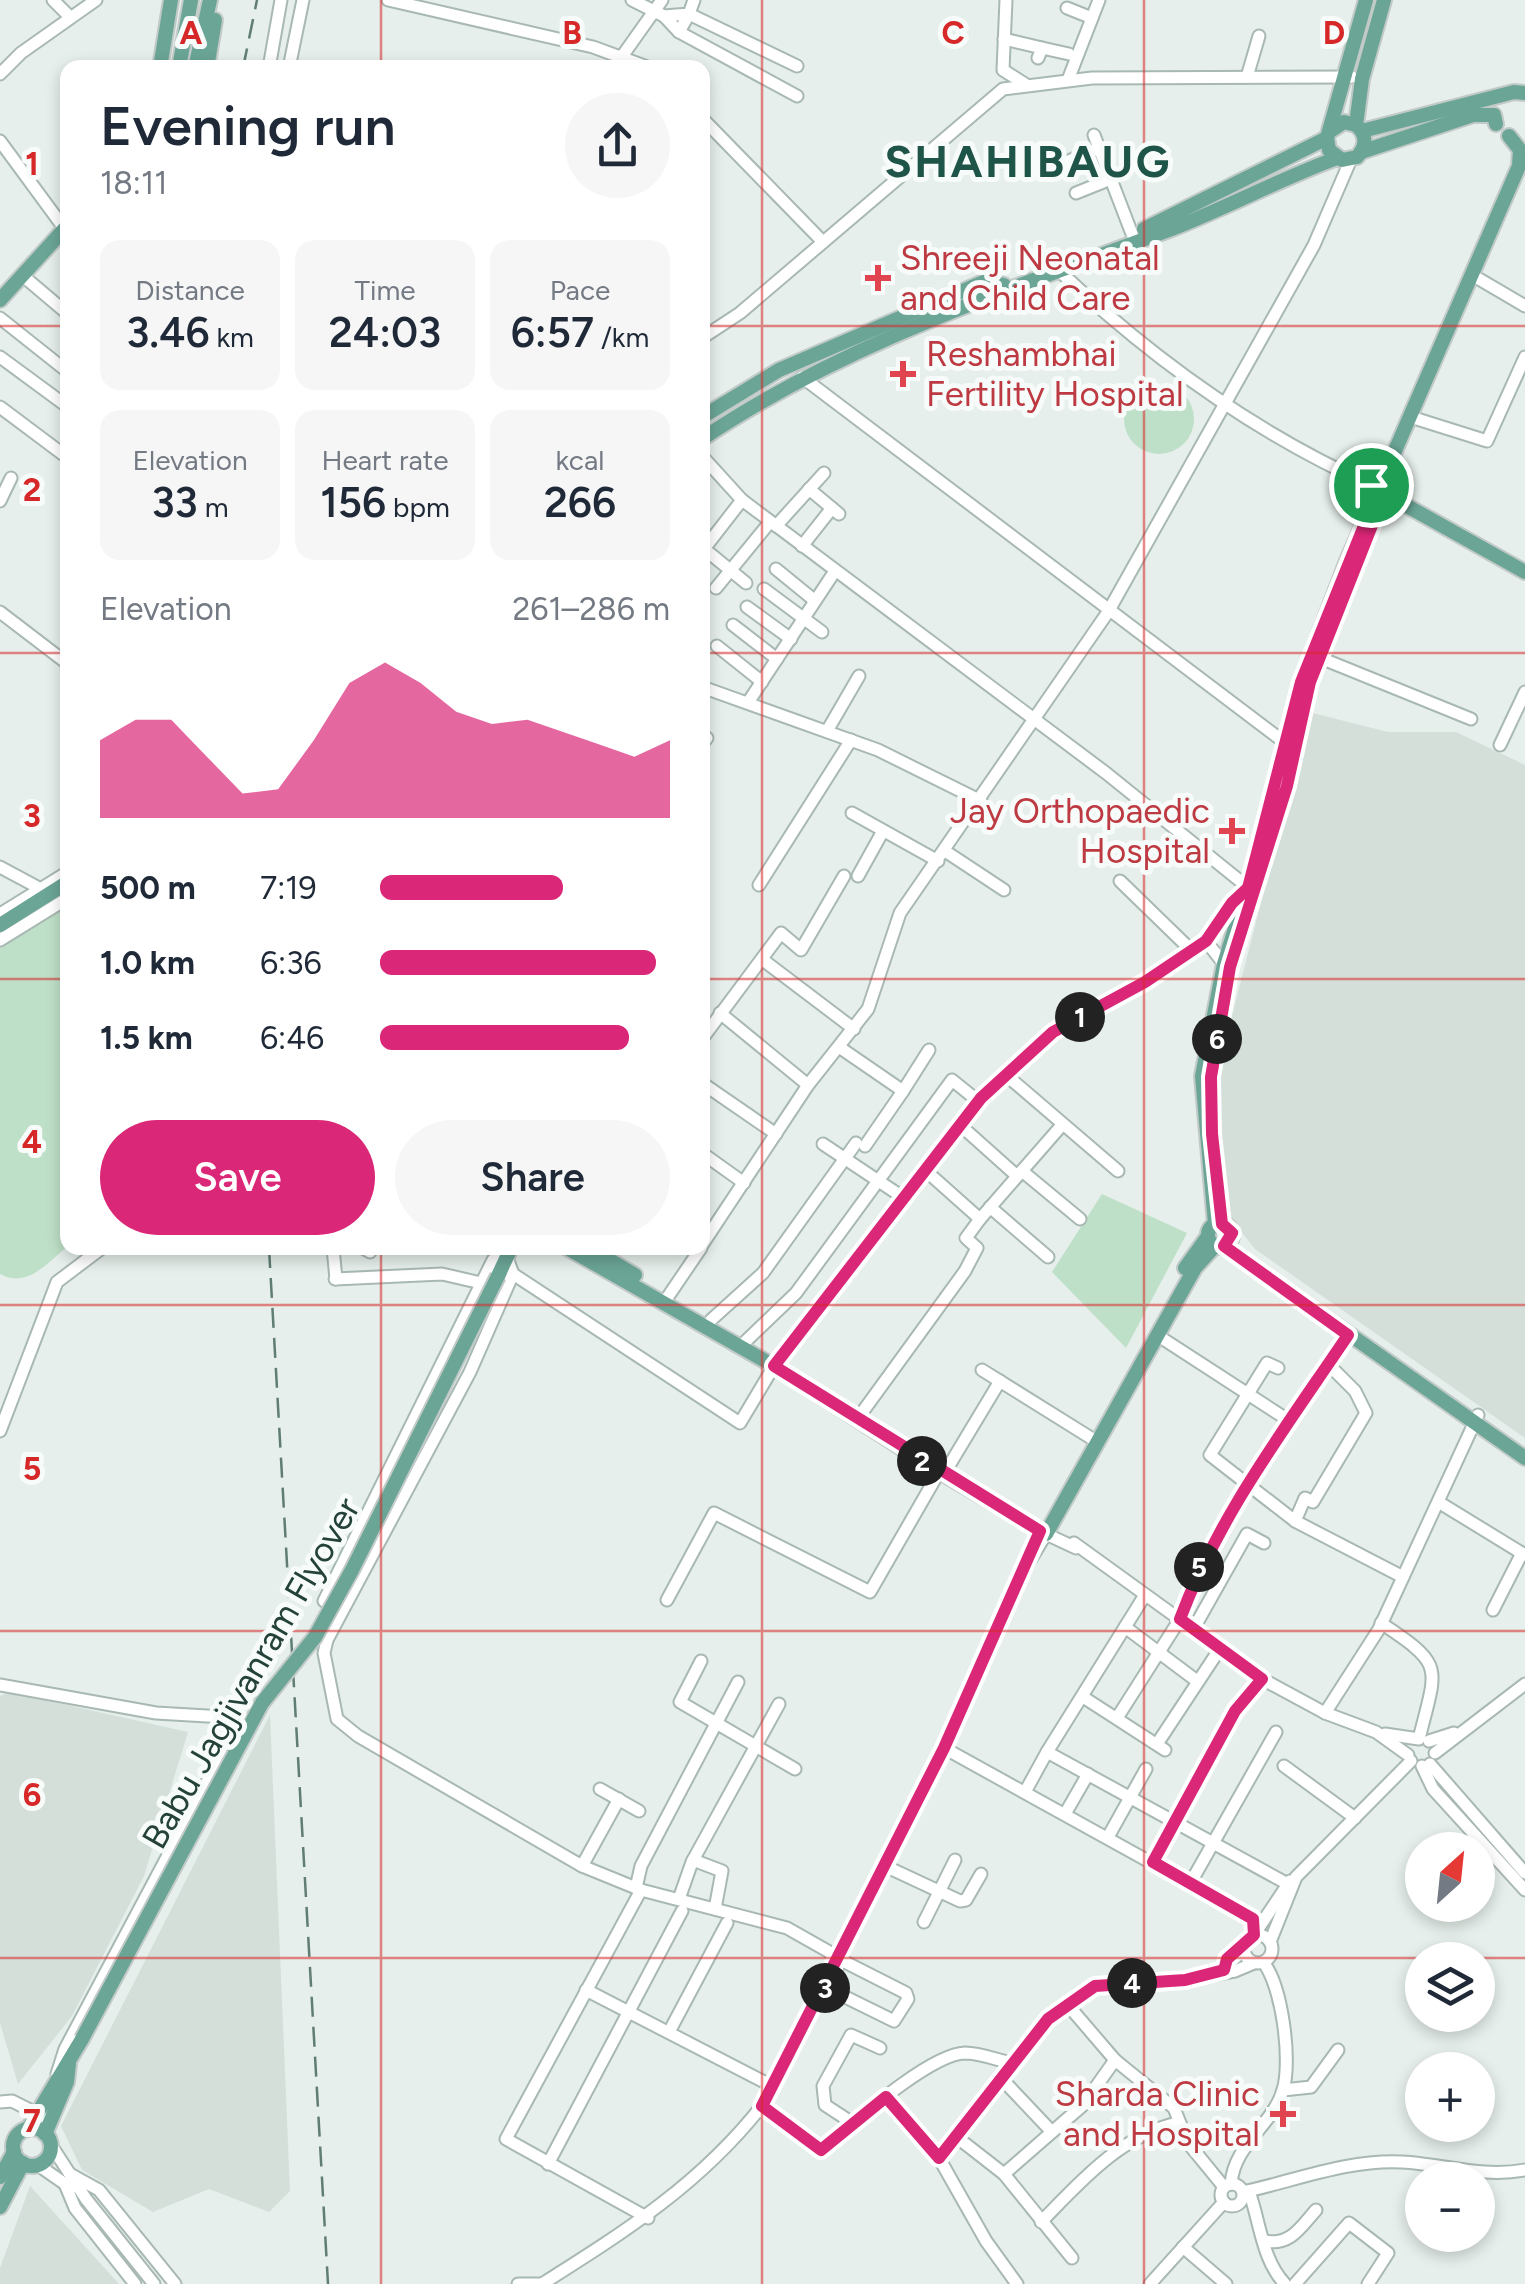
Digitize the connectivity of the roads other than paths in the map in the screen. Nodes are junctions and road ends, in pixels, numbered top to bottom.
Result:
1 (53, 0) edge
2 (96, 0) edge
3 (171, 0) edge
4 (191, 0) edge
5 (210, 0) edge
6 (219, 0) edge
7 (281, 0) edge
8 (303, 0) edge
9 (388, 0) edge
10 (632, 0) edge
11 (694, 0) edge
12 (1006, 0) edge
13 (1099, 0) edge
14 (1366, 0) edge
15 (1384, 0) edge
16 (1067, 8) dead end
17 (661, 9) edge
18 (688, 14) junction
19 (70, 17) junction
20 (1092, 18) junction
21 (679, 32) junction
22 (1259, 36) dead end
23 (1004, 39) junction
24 (1069, 54) dead end
25 (623, 55) junction
26 (161, 60) edge
27 (180, 60) edge
28 (197, 60) edge
29 (208, 60) edge
30 (270, 60) edge
31 (291, 60) edge
32 (633, 60) edge
33 (797, 66) dead end
34 (1003, 70) junction
35 (0, 74) edge
36 (1343, 76) junction
37 (1246, 77) junction
38 (1362, 79) junction
39 (1068, 80) junction
40 (1024, 84) junction
41 (1518, 92) edge
42 (797, 96) dead end
43 (988, 100) junction
44 (1496, 124) junction
45 (710, 126) edge
46 (1359, 128) junction
47 (1328, 135) junction
48 (1517, 137) edge
49 (0, 141) edge
50 (1350, 157) junction
51 (1057, 166) dead end
52 (1525, 175) edge
53 (1111, 179) junction
54 (1076, 193) dead end
55 (60, 225) edge
56 (1132, 234) junction
57 (60, 242) edge
58 (823, 242) junction
59 (60, 243) edge
60 (1056, 268) junction
61 (29, 280) junction
62 (1479, 280) junction
63 (1004, 285) junction
64 (0, 300) edge
65 (1525, 306) edge
66 (60, 307) edge
67 (0, 315) edge
68 (710, 332) edge
69 (0, 357) edge
70 (1525, 358) edge
71 (60, 365) edge
72 (802, 376) junction
73 (60, 401) edge
74 (1225, 403) junction
75 (0, 407) edge
76 (710, 412) edge
77 (1417, 419) junction
78 (710, 424) edge
79 (710, 433) edge
80 (60, 452) edge
81 (710, 465) edge
82 (824, 473) dead end
83 (11, 478) dead end
84 (810, 490) junction
85 (1380, 490) junction
86 (0, 500) edge
87 (742, 500) junction
88 (773, 524) junction
89 (710, 539) edge
90 (802, 546) junction
91 (710, 554) edge
92 (776, 568) dead end
93 (1525, 569) edge
94 (730, 570) junction
95 (835, 571) junction
96 (746, 583) dead end
97 (716, 588) dead end
98 (764, 589) dead end
99 (814, 600) junction
100 (747, 606) dead end
101 (0, 612) edge
102 (1108, 612) junction
103 (802, 618) junction
104 (733, 624) dead end
105 (822, 632) dead end
106 (791, 639) junction
107 (45, 644) junction
108 (716, 646) dead end
109 (60, 651) edge
110 (60, 657) edge
111 (1318, 658) junction
112 (777, 659) junction
113 (859, 676) dead end
114 (762, 682) junction
115 (710, 689) edge
116 (1525, 692) edge
117 (749, 701) junction
118 (1472, 719) dead end
119 (1036, 722) junction
120 (827, 731) junction
121 (851, 740) junction
122 (1500, 744) dead end
123 (1288, 745) junction
124 (980, 800) junction
125 (852, 814) dead end
126 (883, 831) junction
127 (941, 856) junction
128 (0, 867) edge
129 (844, 876) dead end
130 (858, 876) dead end
131 (60, 877) edge
132 (1120, 881) dead end
133 (759, 884) dead end
134 (41, 890) junction
135 (1004, 890) dead end
136 (60, 891) edge
137 (1252, 891) junction
138 (60, 903) edge
139 (0, 914) edge
140 (0, 928) edge
141 (0, 940) edge
142 (1206, 941) junction
143 (1192, 951) junction
144 (763, 960) junction
145 (1224, 964) junction
146 (720, 1013) junction
147 (710, 1027) edge
148 (854, 1029) junction
149 (839, 1047) junction
150 (929, 1050) dead end
151 (1006, 1074) junction
152 (808, 1085) junction
153 (710, 1089) edge
154 (904, 1091) junction
155 (978, 1101) junction
156 (960, 1125) junction
157 (1062, 1125) junction
158 (776, 1134) junction
159 (824, 1144) dead end
160 (844, 1158) junction
161 (710, 1159) edge
162 (925, 1170) junction
163 (1118, 1171) dead end
164 (1020, 1174) junction
165 (875, 1180) junction
166 (744, 1182) junction
167 (904, 1198) junction
168 (990, 1207) junction
169 (980, 1218) junction
170 (1080, 1220) dead end
171 (710, 1230) edge
172 (1219, 1236) junction
173 (93, 1255) edge
174 (333, 1255) edge
175 (504, 1255) edge
176 (510, 1255) edge
177 (581, 1255) edge
178 (600, 1255) edge
179 (694, 1255) edge
180 (1048, 1257) dead end
181 (506, 1275) junction
182 (481, 1283) junction
183 (667, 1298) junction
184 (712, 1320) junction
185 (1157, 1335) junction
186 (1348, 1335) junction
187 (746, 1341) junction
188 (776, 1363) junction
189 (1328, 1364) junction
190 (1278, 1368) dead end
191 (982, 1370) dead end
192 (1000, 1381) junction
193 (1246, 1395) junction
194 (861, 1414) junction
195 (1477, 1419) junction
196 (1288, 1420) junction
197 (0, 1431) edge
198 (1091, 1438) junction
199 (1525, 1448) edge
200 (1525, 1458) edge
201 (943, 1470) junction
202 (1247, 1486) junction
203 (1440, 1503) junction
204 (1294, 1521) junction
205 (1045, 1529) junction
206 (1264, 1543) dead end
207 (1524, 1554) edge
208 (1403, 1577) junction
209 (1145, 1595) junction
210 (324, 1600) dead end
211 (667, 1600) dead end
212 (1493, 1610) dead end
213 (1180, 1619) junction
214 (1382, 1623) junction
215 (1125, 1627) junction
216 (1194, 1628) junction
217 (1221, 1647) junction
218 (1158, 1652) junction
219 (700, 1660) dead end
220 (1262, 1679) junction
221 (1197, 1681) junction
222 (738, 1682) dead end
223 (1525, 1684) edge
224 (0, 1685) edge
225 (1083, 1697) junction
226 (779, 1704) dead end
227 (1325, 1712) junction
228 (1116, 1718) junction
229 (716, 1725) junction
230 (1276, 1732) dead end
231 (1376, 1732) junction
232 (755, 1747) junction
233 (944, 1748) junction
234 (1047, 1752) junction
235 (1422, 1754) junction
236 (1284, 1766) dead end
237 (795, 1770) dead end
238 (1146, 1770) dead end
239 (1088, 1774) junction
240 (600, 1789) dead end
241 (1025, 1792) junction
242 (1130, 1796) junction
243 (619, 1799) junction
244 (639, 1810) dead end
245 (1065, 1814) junction
246 (1356, 1818) junction
247 (1176, 1820) junction
248 (1108, 1838) junction
249 (1214, 1840) junction
250 (693, 1860) junction
251 (955, 1860) dead end
252 (1153, 1862) junction
253 (582, 1866) junction
254 (885, 1866) junction
255 (981, 1874) dead end
256 (1525, 1874) edge
257 (1291, 1880) junction
258 (1190, 1882) junction
259 (639, 1889) junction
260 (1525, 1890) edge
261 (939, 1891) junction
262 (681, 1905) junction
263 (715, 1909) junction
264 (924, 1922) dead end
265 (727, 1924) dead end
266 (1249, 1940) junction
267 (1270, 1942) junction
268 (839, 1959) junction
269 (1259, 1962) junction
270 (1224, 1970) junction
271 (825, 1987) junction
272 (586, 1990) junction
273 (1067, 2004) junction
274 (628, 2012) junction
275 (669, 2032) junction
276 (880, 2048) dead end
277 (1338, 2050) dead end
278 (1116, 2060) junction
279 (70, 2063) junction
280 (1011, 2064) junction
281 (57, 2075) junction
282 (1000, 2078) junction
283 (772, 2086) junction
284 (1284, 2090) junction
285 (886, 2097) junction
286 (0, 2102) edge
287 (762, 2106) junction
288 (37, 2113) junction
289 (1177, 2123) junction
290 (854, 2124) junction
291 (28, 2129) junction
292 (1052, 2132) junction
293 (49, 2133) junction
294 (954, 2134) junction
295 (939, 2158) junction
296 (14, 2164) edge
297 (548, 2164) junction
298 (1525, 2170) edge
299 (1004, 2174) junction
300 (67, 2179) junction
301 (1228, 2186) junction
302 (1246, 2191) junction
303 (1224, 2202) junction
304 (0, 2207) edge
305 (1316, 2210) dead end
306 (648, 2218) junction
307 (1040, 2222) junction
308 (1265, 2241) junction
309 (1183, 2247) junction
310 (1072, 2258) dead end
311 (544, 2283) edge
312 (135, 2284) edge
313 (154, 2284) edge
314 (175, 2284) edge
315 (518, 2284) edge
316 (1017, 2284) edge
317 (1150, 2284) edge
318 (1226, 2284) edge
319 (1285, 2284) edge
320 (1295, 2284) edge
321 (1368, 2284) edge

1 - 19 street
2 - 19 street
3 - 26 main road
4 - 27 main road
5 - 28 main road
6 - 29 main road
7 - 30 street
8 - 31 street
9 - 25 street
10 - 17 street
11 - 18 street
12 - 23 street
13 - 20 street
14 - 36 main road
15 - 38 main road
16 - 20 street
17 - 18 street
17 - 21 street
17 - 25 street
18 - 21 street
18 - 33 street
19 - 35 street
20 - 39 street
21 - 42 street
22 - 37 street
23 - 24 street
23 - 34 street
25 - 32 street
34 - 40 street
34 - 43 street
36 - 37 street
36 - 38 street
36 - 47 main road
37 - 39 street
38 - 46 main road
39 - 40 street
40 - 43 street
41 - 44 main road
41 - 46 main road
43 - 58 street
44 - 48 main road
44 - 50 main road
45 - 58 street
46 - 47 main road
46 - 50 main road
47 - 50 main road
47 - 56 main road
48 - 85 main road
49 - 55 street
50 - 60 main road
50 - 74 street
51 - 53 street
52 - 62 main road
53 - 54 street
53 - 56 street
56 - 60 main road
57 - 64 main road
58 - 68 street
59 - 61 main road
60 - 63 main road
60 - 72 main road
60 - 74 street
61 - 66 street
61 - 67 main road
62 - 65 street
62 - 77 main road
63 - 76 main road
63 - 78 main road
67 - 71 street
69 - 73 street
70 - 77 street
72 - 79 main road
72 - 102 street
74 - 85 street
74 - 102 street
75 - 80 street
77 - 85 main road
81 - 87 street
82 - 84 street
83 - 86 street
84 - 88 street
84 - 90 street
85 - 93 main road
85 - 111 main road
85 - 123 main road
87 - 88 street
87 - 89 street
88 - 90 street
88 - 94 street
90 - 95 street
91 - 94 street
92 - 99 street
94 - 96 street
94 - 97 street
95 - 99 street
95 - 119 street
98 - 103 street
99 - 103 street
100 - 106 street
101 - 107 street
102 - 119 street
102 - 123 street
103 - 105 street
103 - 106 street
104 - 112 street
106 - 112 street
107 - 109 street
107 - 110 street
108 - 114 street
111 - 118 street
111 - 137 main road
112 - 114 street
113 - 120 street
114 - 117 street
115 - 117 street
116 - 122 street
117 - 120 street
119 - 124 street
119 - 137 street
120 - 121 street
121 - 124 street
121 - 133 street
123 - 137 main road
124 - 127 street
125 - 126 street
126 - 127 street
126 - 130 street
127 - 135 street
127 - 148 street
128 - 134 street
129 - 144 street
131 - 134 street
132 - 143 street
134 - 139 street
136 - 140 main road
137 - 142 street
137 - 145 main road
137 - 172 main road
138 - 141 street
142 - 143 street
142 - 145 street
143 - 151 street
144 - 146 street
144 - 148 street
145 - 172 main road
146 - 147 street
146 - 152 street
148 - 149 street
149 - 152 street
149 - 154 street
150 - 154 street
151 - 155 street
151 - 157 street
152 - 158 street
153 - 158 street
154 - 160 street
155 - 156 street
155 - 165 street
156 - 162 street
156 - 164 street
157 - 163 street
157 - 164 street
158 - 166 street
159 - 160 street
160 - 165 street
160 - 184 street
161 - 166 street
162 - 167 street
162 - 169 street
164 - 168 street
164 - 170 street
165 - 167 street
165 - 187 street
166 - 171 street
167 - 188 street
168 - 169 street
168 - 180 street
169 - 194 street
172 - 185 main road
172 - 186 main road
172 - 195 main road
172 - 198 main road
173 - 197 street
174 - 182 street
175 - 182 street
176 - 181 main road, Babu Jagjivanram Flyover
177 - 183 main road
178 - 183 main road
179 - 183 street
181 - 188 street
181 - 253 street
181 - 279 main road, Babu Jagjivanram Flyover, bridge
182 - 210 street
183 - 184 main road
183 - 188 main road
184 - 187 main road
185 - 193 street
185 - 205 main road
186 - 189 street
186 - 195 main road
187 - 188 main road
188 - 194 main road
188 - 201 main road
189 - 196 street
189 - 204 street
190 - 193 street
191 - 192 street
192 - 198 street
192 - 201 street
193 - 196 street
193 - 202 street
194 - 201 main road
195 - 199 main road
195 - 200 main road
195 - 203 street
196 - 202 street
198 - 205 main road
201 - 205 main road
201 - 211 street
202 - 204 street
202 - 213 street
203 - 207 street
203 - 208 street
204 - 208 street
205 - 209 street
205 - 233 street
206 - 216 street
207 - 212 street
208 - 214 street
209 - 213 street
209 - 215 street
213 - 216 street
213 - 218 street
214 - 227 street
214 - 235 street
215 - 218 street
215 - 225 street
216 - 217 street
217 - 220 street
217 - 221 street
218 - 221 street
218 - 228 street
219 - 229 street
220 - 227 street
220 - 247 street
221 - 228 street
222 - 229 street
223 - 235 street
224 - 281 street
225 - 228 street
225 - 234 street
226 - 232 street
227 - 231 street
229 - 232 street
229 - 259 street
230 - 249 street
231 - 235 street
231 - 235 street
232 - 237 street
232 - 250 street
233 - 241 street
233 - 254 street
234 - 239 street
234 - 241 street
235 - 246 street
235 - 256 street
235 - 260 street
236 - 246 street
238 - 242 street
239 - 242 street
239 - 245 street
240 - 243 street
241 - 245 street
242 - 247 street
242 - 248 street
243 - 244 street
243 - 253 street
245 - 248 street
246 - 257 street
247 - 249 street
247 - 252 street
248 - 252 street
249 - 257 street
249 - 258 street
250 - 262 street
250 - 263 street
251 - 261 street
252 - 258 street
253 - 259 street
254 - 261 street
254 - 268 street
255 - 261 street
257 - 266 street
257 - 267 street
258 - 266 street
259 - 262 street
259 - 272 street
261 - 264 street
262 - 263 street
262 - 274 street
263 - 268 street
265 - 275 street
266 - 267 street
266 - 269 street
266 - 270 street
267 - 269 street
268 - 271 street
268 - 271 street
269 - 270 street
269 - 284 street
270 - 273 street
271 - 283 street
272 - 274 street
272 - 297 street
273 - 278 street
273 - 280 street
274 - 275 street
274 - 297 street
275 - 283 street
276 - 290 street
277 - 284 street
278 - 289 street
278 - 292 street
279 - 281 main road
279 - 293 main road
280 - 282 street
280 - 285 street
281 - 288 main road
282 - 292 street
282 - 294 street
283 - 287 street
284 - 301 street
285 - 290 street
285 - 295 street
286 - 288 street
287 - 290 street
287 - 306 street
288 - 291 main road
288 - 293 street
289 - 301 street
289 - 307 street
291 - 293 main road
291 - 296 main road
292 - 299 street
293 - 296 main road
293 - 300 street
294 - 295 street
294 - 299 street
295 - 316 street
296 - 300 street
296 - 304 main road
297 - 306 street
298 - 302 street
299 - 307 street
300 - 312 street
300 - 313 street
300 - 314 street
301 - 302 street
301 - 303 street
302 - 303 street
302 - 308 street
303 - 309 street
305 - 308 street
306 - 311 street
307 - 310 street
308 - 319 street
309 - 317 street
309 - 318 street
311 - 315 street
320 - 321 street

